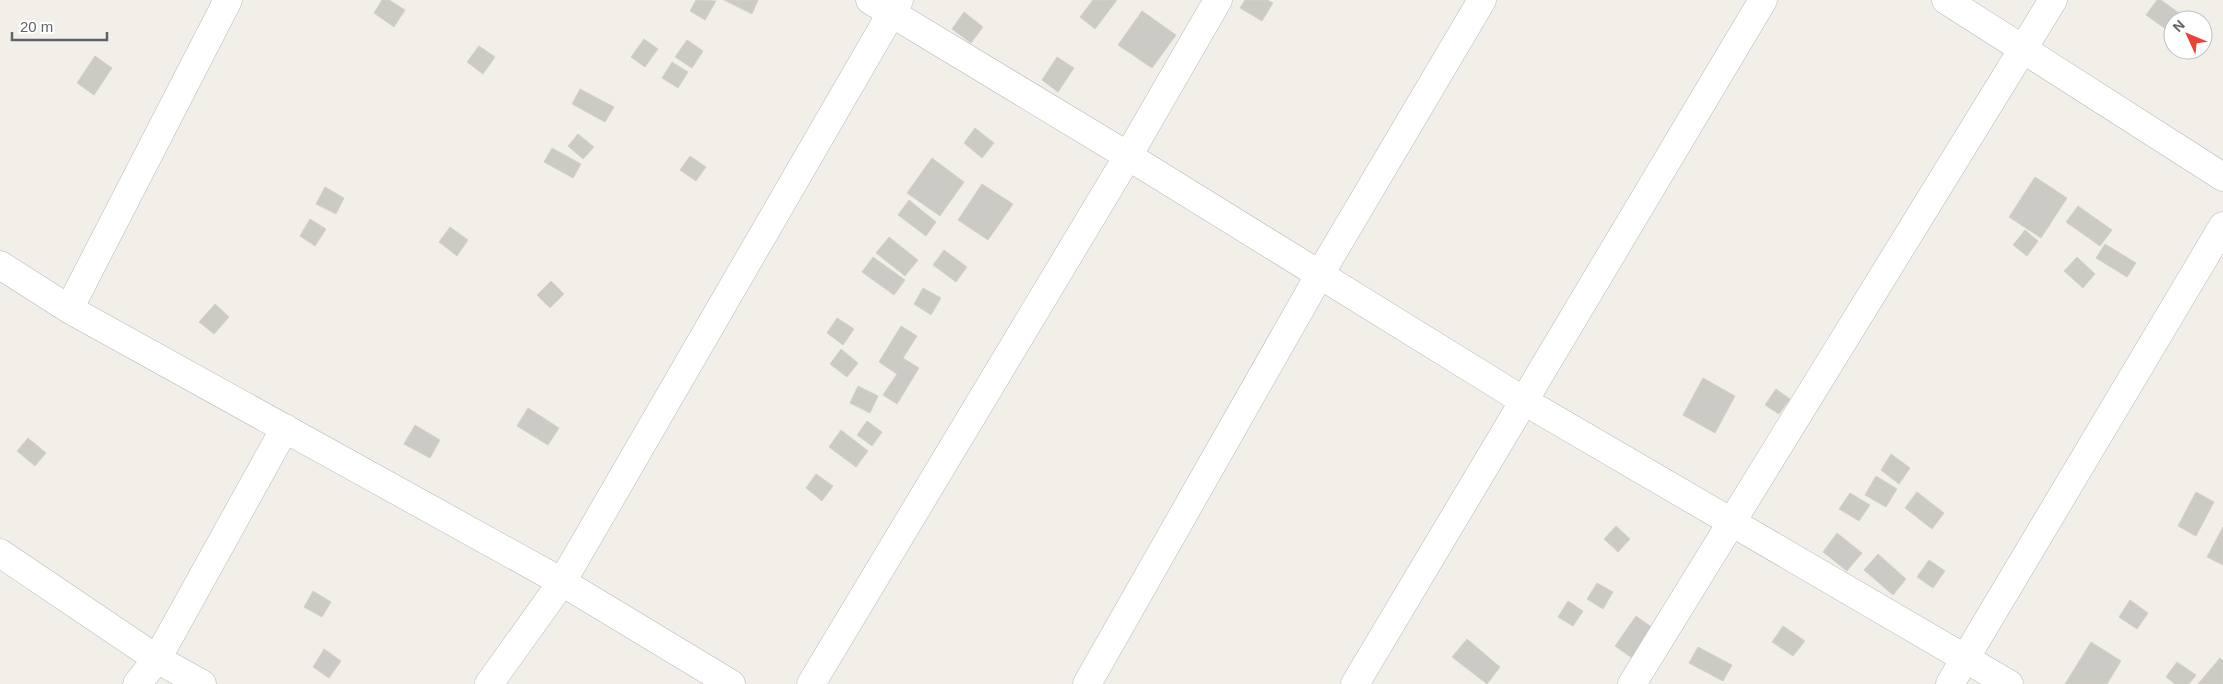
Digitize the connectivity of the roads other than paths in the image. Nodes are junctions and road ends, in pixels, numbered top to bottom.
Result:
1 (228, 0) edge
2 (1218, 0) edge
3 (1482, 0) edge
4 (1763, 0) edge
5 (1946, 0) edge
6 (2053, 0) edge
7 (887, 4) edge
8 (2022, 50) junction
9 (1128, 156) junction
10 (2223, 177) edge
11 (2223, 226) edge
12 (0, 265) edge
13 (1320, 274) junction
14 (69, 309) junction
15 (1524, 401) junction
16 (285, 428) junction
17 (1731, 522) junction
18 (0, 553) edge
19 (562, 582) junction
20 (1964, 658) junction
21 (157, 659) junction
22 (137, 684) edge
23 (202, 684) edge
24 (489, 684) edge
25 (731, 684) edge
26 (811, 684) edge
27 (1086, 684) edge
28 (1356, 684) edge
29 (1632, 684) edge
30 (1950, 684) edge
31 (2009, 684) edge

1 - 14 street
2 - 9 street
3 - 13 street
4 - 15 street
5 - 8 street
6 - 8 street
7 - 9 street
7 - 19 street
8 - 10 street
8 - 17 street
9 - 13 street
9 - 26 street
11 - 20 street
12 - 14 street
13 - 15 street
13 - 27 street
14 - 16 street
15 - 17 street
15 - 28 street
16 - 19 street
16 - 21 street
17 - 20 street
17 - 29 street
18 - 21 street
19 - 24 street
19 - 25 street
20 - 30 street
20 - 31 street
21 - 22 street
21 - 23 street

